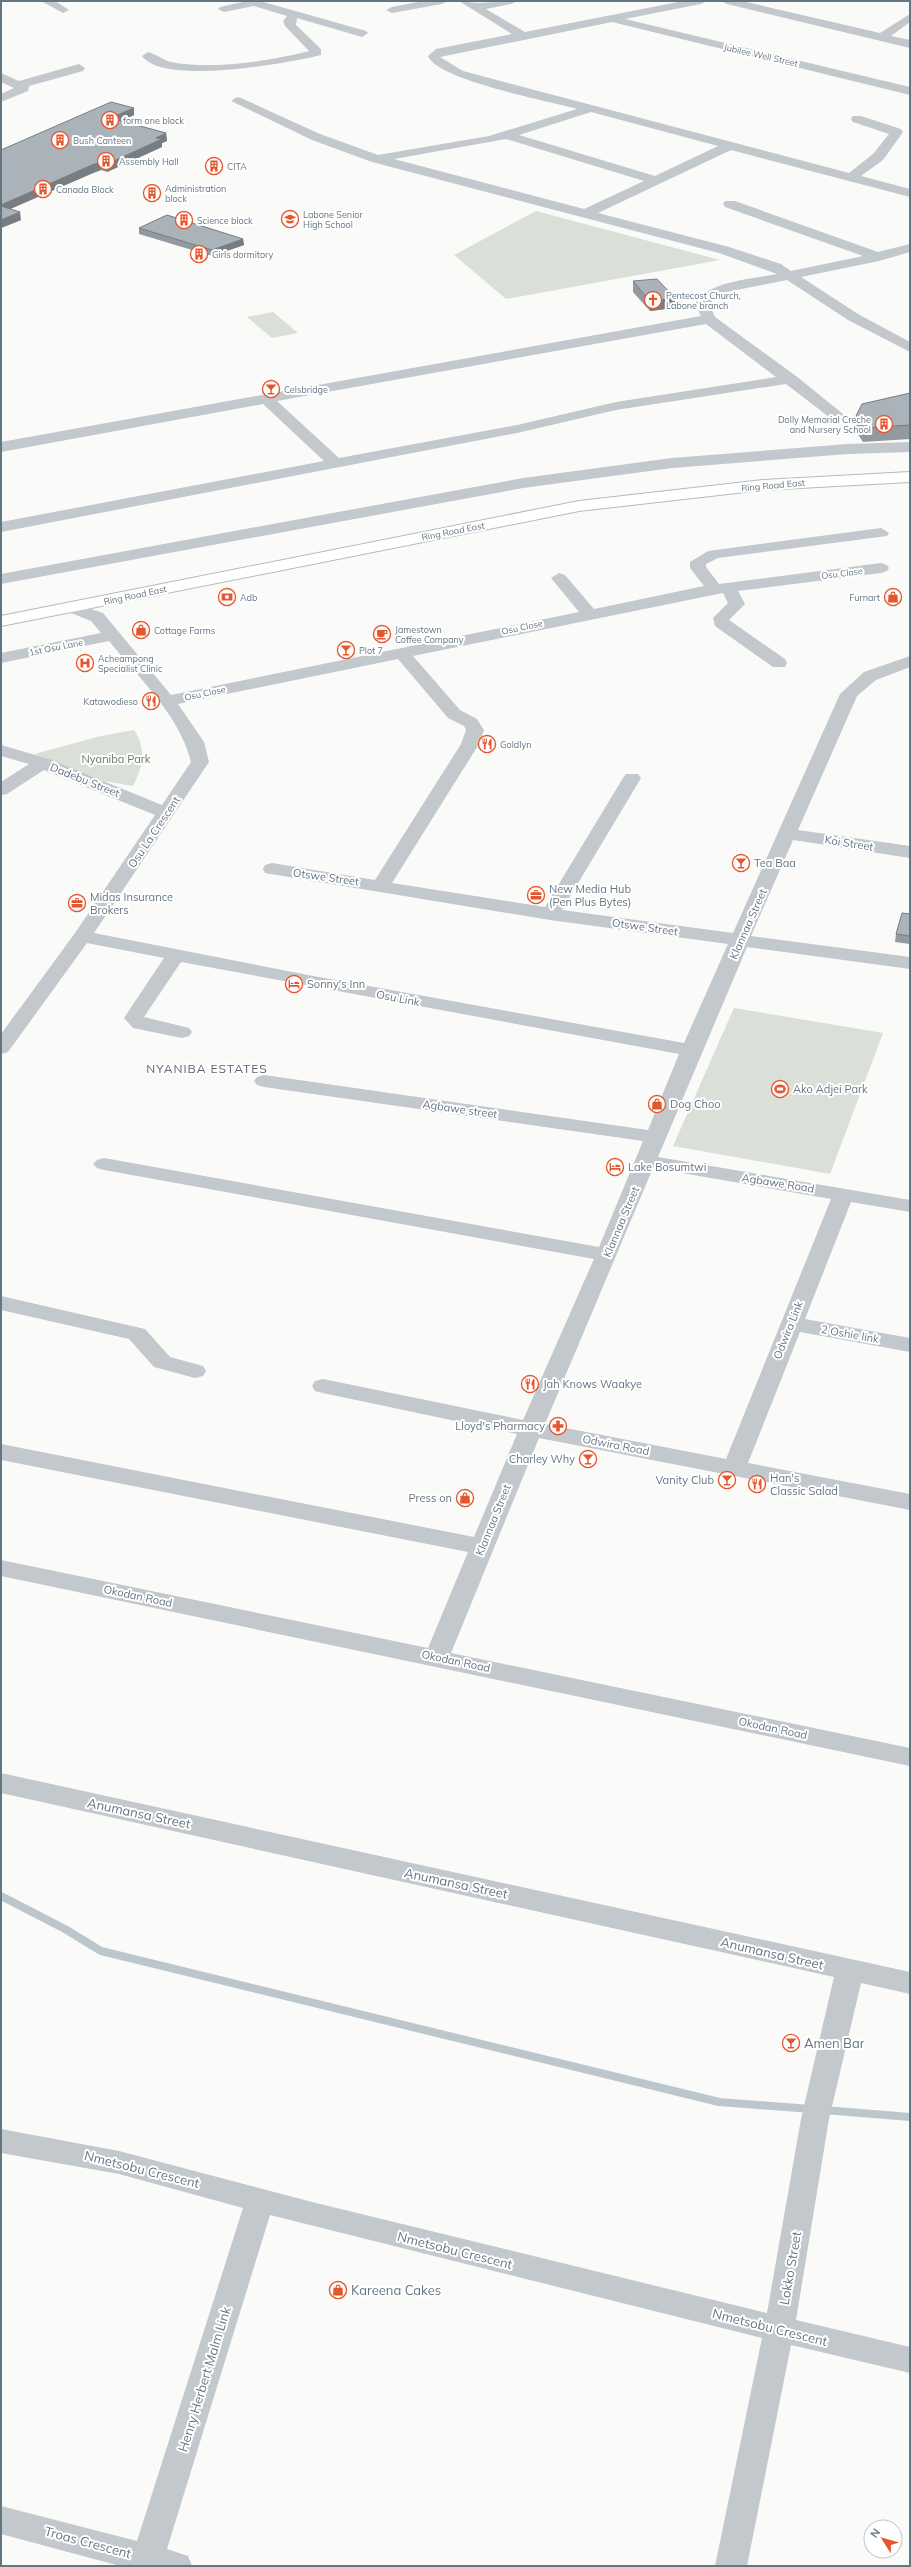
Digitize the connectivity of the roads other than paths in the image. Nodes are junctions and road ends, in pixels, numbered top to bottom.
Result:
1 (47, 1) edge
2 (442, 1) edge
3 (511, 1) edge
4 (701, 1) edge
5 (727, 1) edge
6 (252, 2) edge
7 (470, 4) edge
8 (63, 10) dead end
9 (224, 10) edge
10 (392, 10) dead end
11 (293, 15) junction
12 (910, 17) edge
13 (612, 20) junction
14 (362, 34) dead end
15 (523, 36) junction
16 (881, 38) junction
17 (910, 44) edge
18 (148, 56) dead end
19 (79, 68) dead end
20 (1, 77) edge
21 (19, 85) junction
22 (910, 91) edge
23 (1, 98) edge
24 (237, 101) dead end
25 (589, 109) junction
26 (856, 119) dead end
27 (506, 135) junction
28 (730, 145) junction
29 (377, 159) junction
30 (852, 177) junction
31 (910, 178) edge
32 (655, 180) junction
33 (892, 188) junction
34 (910, 193) edge
35 (730, 204) dead end
36 (587, 213) junction
37 (910, 248) edge
38 (879, 257) junction
39 (789, 274) junction
40 (709, 319) junction
41 (910, 348) edge
42 (791, 379) junction
43 (267, 400) junction
44 (838, 417) dead end
45 (1, 447) edge
46 (910, 447) edge
47 (336, 464) junction
48 (910, 465) edge
49 (839, 474) junction
50 (910, 476) edge
51 (1, 527) edge
52 (881, 533) dead end
53 (881, 568) dead end
54 (559, 578) dead end
55 (1, 579) edge
56 (721, 588) junction
57 (106, 601) junction
58 (1, 606) edge
59 (72, 608) junction
60 (589, 614) junction
61 (97, 617) junction
62 (1, 621) edge
63 (111, 636) junction
64 (402, 653) junction
65 (1, 658) edge
66 (910, 661) edge
67 (779, 663) dead end
68 (167, 701) junction
69 (1, 750) edge
70 (43, 763) junction
71 (632, 778) dead end
72 (1, 790) edge
73 (168, 813) junction
74 (788, 834) junction
75 (910, 852) edge
76 (272, 869) dead end
77 (381, 885) junction
78 (550, 914) junction
79 (82, 936) junction
80 (741, 940) junction
81 (176, 955) junction
82 (910, 963) edge
83 (182, 1032) dead end
84 (1, 1048) edge
85 (691, 1050) junction
86 (264, 1082) dead end
87 (656, 1137) junction
88 (646, 1161) junction
89 (104, 1164) dead end
90 (844, 1193) junction
91 (910, 1206) edge
92 (607, 1255) junction
93 (1, 1303) edge
94 (791, 1323) junction
95 (910, 1345) edge
96 (195, 1371) dead end
97 (323, 1386) dead end
98 (531, 1429) junction
99 (1, 1452) edge
100 (734, 1468) junction
101 (910, 1502) edge
102 (482, 1547) junction
103 (1, 1568) edge
104 (437, 1658) junction
105 (910, 1757) edge
106 (1, 1783) edge
107 (850, 1970) junction
108 (910, 1983) edge
109 (1, 2141) edge
110 (260, 2201) junction
111 (779, 2330) junction
112 (910, 2360) edge
113 (1, 2520) edge
114 (162, 2562) edge
115 (731, 2566) edge

1 - 8 street
2 - 10 street
3 - 7 street
4 - 13 street
5 - 16 street
6 - 9 street
6 - 11 street
7 - 15 street
11 - 14 street
11 - 18 street
12 - 16 street
13 - 15 street
13 - 22 street, Jubilee Well Street
15 - 25 street
16 - 17 street
19 - 21 street
20 - 21 street
21 - 23 street
24 - 29 street
25 - 27 street
25 - 28 street
26 - 30 street
27 - 29 street
27 - 32 street
28 - 30 street
28 - 32 street
29 - 36 street
30 - 33 street
31 - 33 street
32 - 36 street
33 - 34 street
35 - 38 street
36 - 39 street
37 - 38 street
38 - 39 street
39 - 40 street
39 - 41 street
40 - 42 street
40 - 43 street
42 - 44 street
42 - 47 street
43 - 45 street
43 - 47 street
46 - 55 street
47 - 51 street
48 - 49 main road, Ring Road East
49 - 50 main road, Ring Road East
49 - 57 main road, Ring Road East
49 - 58 main road, Ring Road East
52 - 56 street
53 - 56 street, Osu Close
54 - 60 street
56 - 60 street, Osu Close
56 - 67 street
57 - 59 main road, Ring Road East
57 - 61 street
59 - 61 street
59 - 62 main road, Ring Road East
60 - 64 street, Osu Close
61 - 63 street, Osu La Crescent
63 - 65 street, 1st Osu Lane
63 - 68 street, Osu La Crescent
64 - 68 street, Osu Close
64 - 77 street
66 - 74 street, Klannaa Street
68 - 73 street, Osu La Crescent
69 - 70 street, Dadebu Street
70 - 72 street
70 - 73 street, Dadebu Street
71 - 78 street
73 - 79 street, Osu La Crescent
74 - 75 street, Koi Street
74 - 80 street, Klannaa Street
76 - 77 street, Otswe Street
77 - 78 street, Otswe Street
78 - 80 street, Otswe Street
79 - 81 street, Osu Link
79 - 84 street, Osu La Crescent
80 - 82 street, Otswe Street
80 - 85 street, Klannaa Street
81 - 83 street
81 - 85 street, Osu Link
85 - 87 street, Klannaa Street
86 - 87 street, Agbawe street
87 - 88 street, Klannaa Street
88 - 90 street, Agbawe Road
88 - 92 street, Klannaa Street
89 - 92 street
90 - 91 street, Agbawe Road
90 - 94 street, Odwira Link
92 - 98 street, Klannaa Street
93 - 96 street
94 - 95 street, 2 Oshie link
94 - 100 street, Odwira Link
97 - 98 street, Odwira Road
98 - 100 street, Odwira Road
98 - 102 street, Klannaa Street
99 - 102 street
100 - 101 street, Odwira Road
102 - 104 street, Klannaa Street
103 - 104 street, Okodan Road
104 - 105 street, Okodan Road
106 - 107 street, Anumansa Street
107 - 108 street, Anumansa Street
107 - 111 street, Lokko Street
109 - 110 street, Nmetsobu Crescent
110 - 111 street, Nmetsobu Crescent
110 - 114 street, Henry Herbert Malm Link
111 - 112 street, Nmetsobu Crescent
111 - 115 street, Lokko Street
113 - 114 street, Troas Crescent

